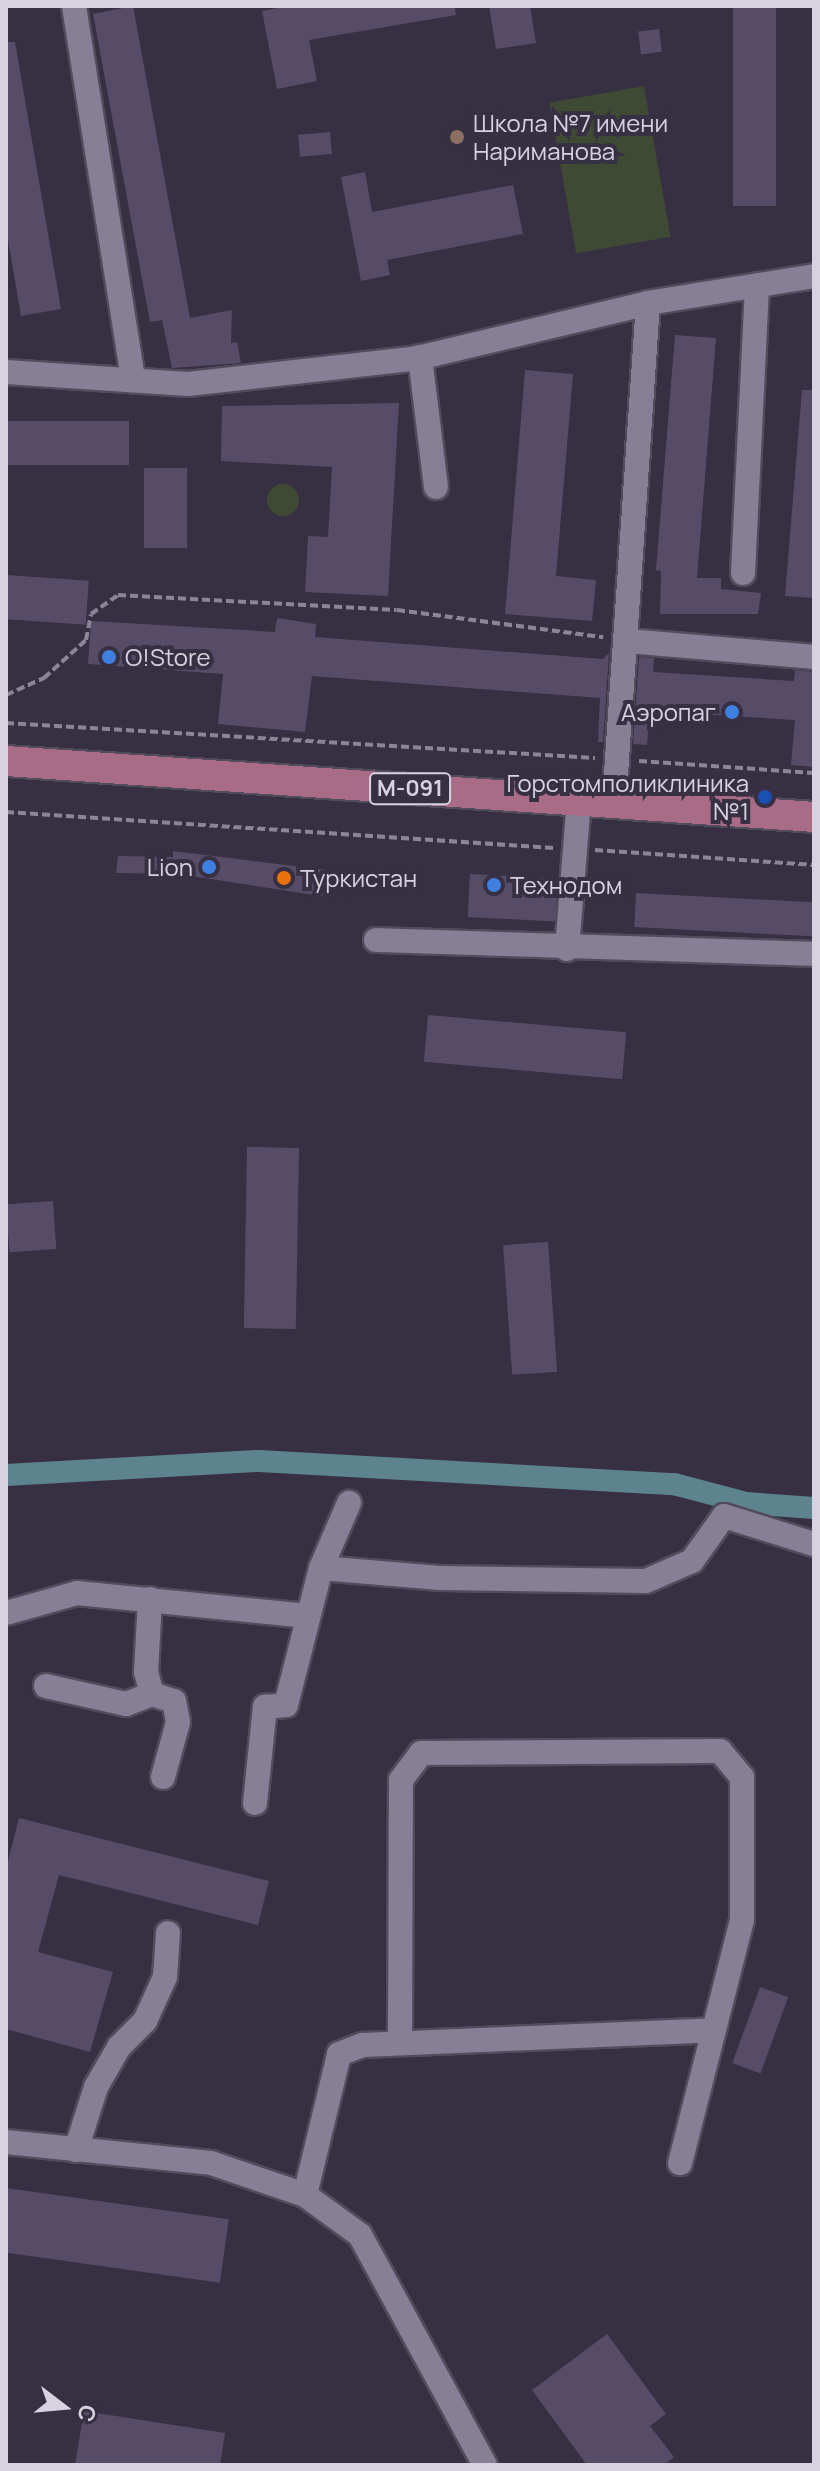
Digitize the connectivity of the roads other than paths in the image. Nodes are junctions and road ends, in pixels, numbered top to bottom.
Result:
1 (74, 6) edge
2 (814, 276) edge
3 (757, 285) junction
4 (648, 303) junction
5 (420, 357) junction
6 (6, 372) edge
7 (133, 380) junction
8 (436, 487) dead end
9 (743, 573) dead end
10 (628, 641) junction
11 (814, 657) edge
12 (6, 761) edge
13 (579, 800) junction
14 (614, 803) junction
15 (814, 817) edge
16 (376, 940) dead end
17 (567, 949) junction
18 (814, 954) edge
19 (349, 1503) dead end
20 (814, 1544) edge
21 (321, 1568) junction
22 (150, 1599) junction
23 (6, 1613) edge
24 (308, 1616) junction
25 (46, 1686) dead end
26 (152, 1694) junction
27 (163, 1777) dead end
28 (255, 1803) dead end
29 (168, 1933) dead end
30 (714, 2030) junction
31 (400, 2043) junction
32 (6, 2142) edge
33 (76, 2150) junction
34 (680, 2163) dead end
35 (305, 2195) junction
36 (485, 2465) edge

1 - 7 street
2 - 3 street
3 - 4 street
3 - 9 street
4 - 5 street
4 - 10 street
5 - 7 street
5 - 8 street
6 - 7 street
10 - 11 street
10 - 14 street
12 - 13 main road, М-091
13 - 14 main road, М-091
13 - 17 street
14 - 15 main road, М-091
16 - 17 street
17 - 18 street
19 - 21 street
20 - 21 street
21 - 24 street
22 - 23 street
22 - 24 street
22 - 26 street
24 - 28 street
25 - 26 street
26 - 27 street
29 - 33 street
30 - 31 street
30 - 31 street
30 - 34 street
31 - 35 street
32 - 33 street
33 - 35 street
35 - 36 street

